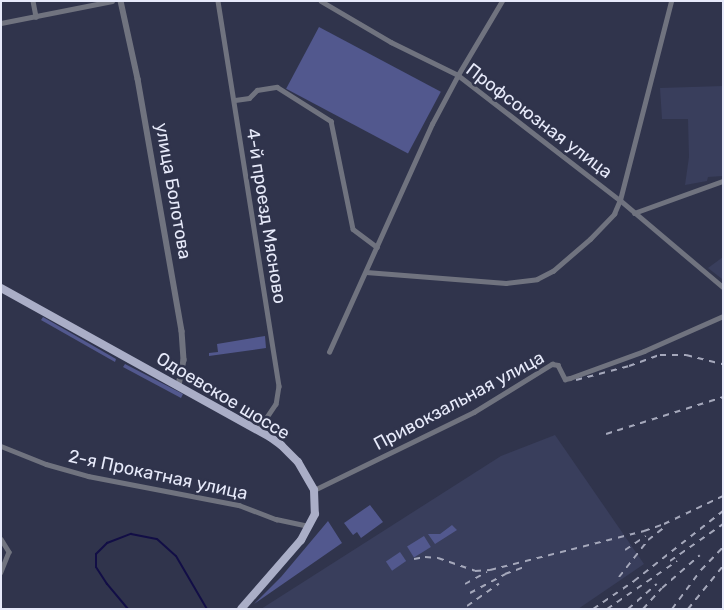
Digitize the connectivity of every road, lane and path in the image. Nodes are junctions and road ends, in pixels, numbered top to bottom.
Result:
1 (33, 1) edge
2 (112, 1) edge
3 (121, 1) edge
4 (218, 1) edge
5 (321, 1) edge
6 (502, 1) edge
7 (671, 1) edge
8 (330, 4) edge
9 (36, 17) junction
10 (1, 22) edge
11 (458, 75) junction
12 (235, 100) junction
13 (723, 181) edge
14 (620, 200) junction
15 (634, 212) junction
16 (377, 247) junction
17 (366, 272) junction
18 (1, 288) edge
19 (723, 288) edge
20 (723, 316) edge
21 (329, 352) dead end
22 (179, 386) junction
23 (258, 431) junction
24 (1, 446) edge
25 (314, 490) junction
26 (310, 526) junction
27 (1, 539) edge
28 (1, 572) edge
29 (241, 609) edge

1 - 9 street
2 - 9 street
3 - 22 street, улица Болотова
4 - 12 street, 4-й проезд Мясново
5 - 8 street, Профсоюзная улица
6 - 11 street
7 - 14 street
8 - 11 street, Профсоюзная улица
9 - 10 street
11 - 14 street, Профсоюзная улица
11 - 16 street
12 - 16 street
12 - 23 street, 4-й проезд Мясново
13 - 15 street
14 - 15 street, Профсоюзная улица
14 - 17 street
15 - 19 street, Профсоюзная улица
16 - 17 street
17 - 21 street
18 - 22 main road, Одоевское шоссе
20 - 25 street, Привокзальная улица
22 - 23 main road, Одоевское шоссе
23 - 25 main road, Одоевское шоссе
24 - 26 street, 2-я Прокатная улица
25 - 26 main road
26 - 29 main road
27 - 28 street

